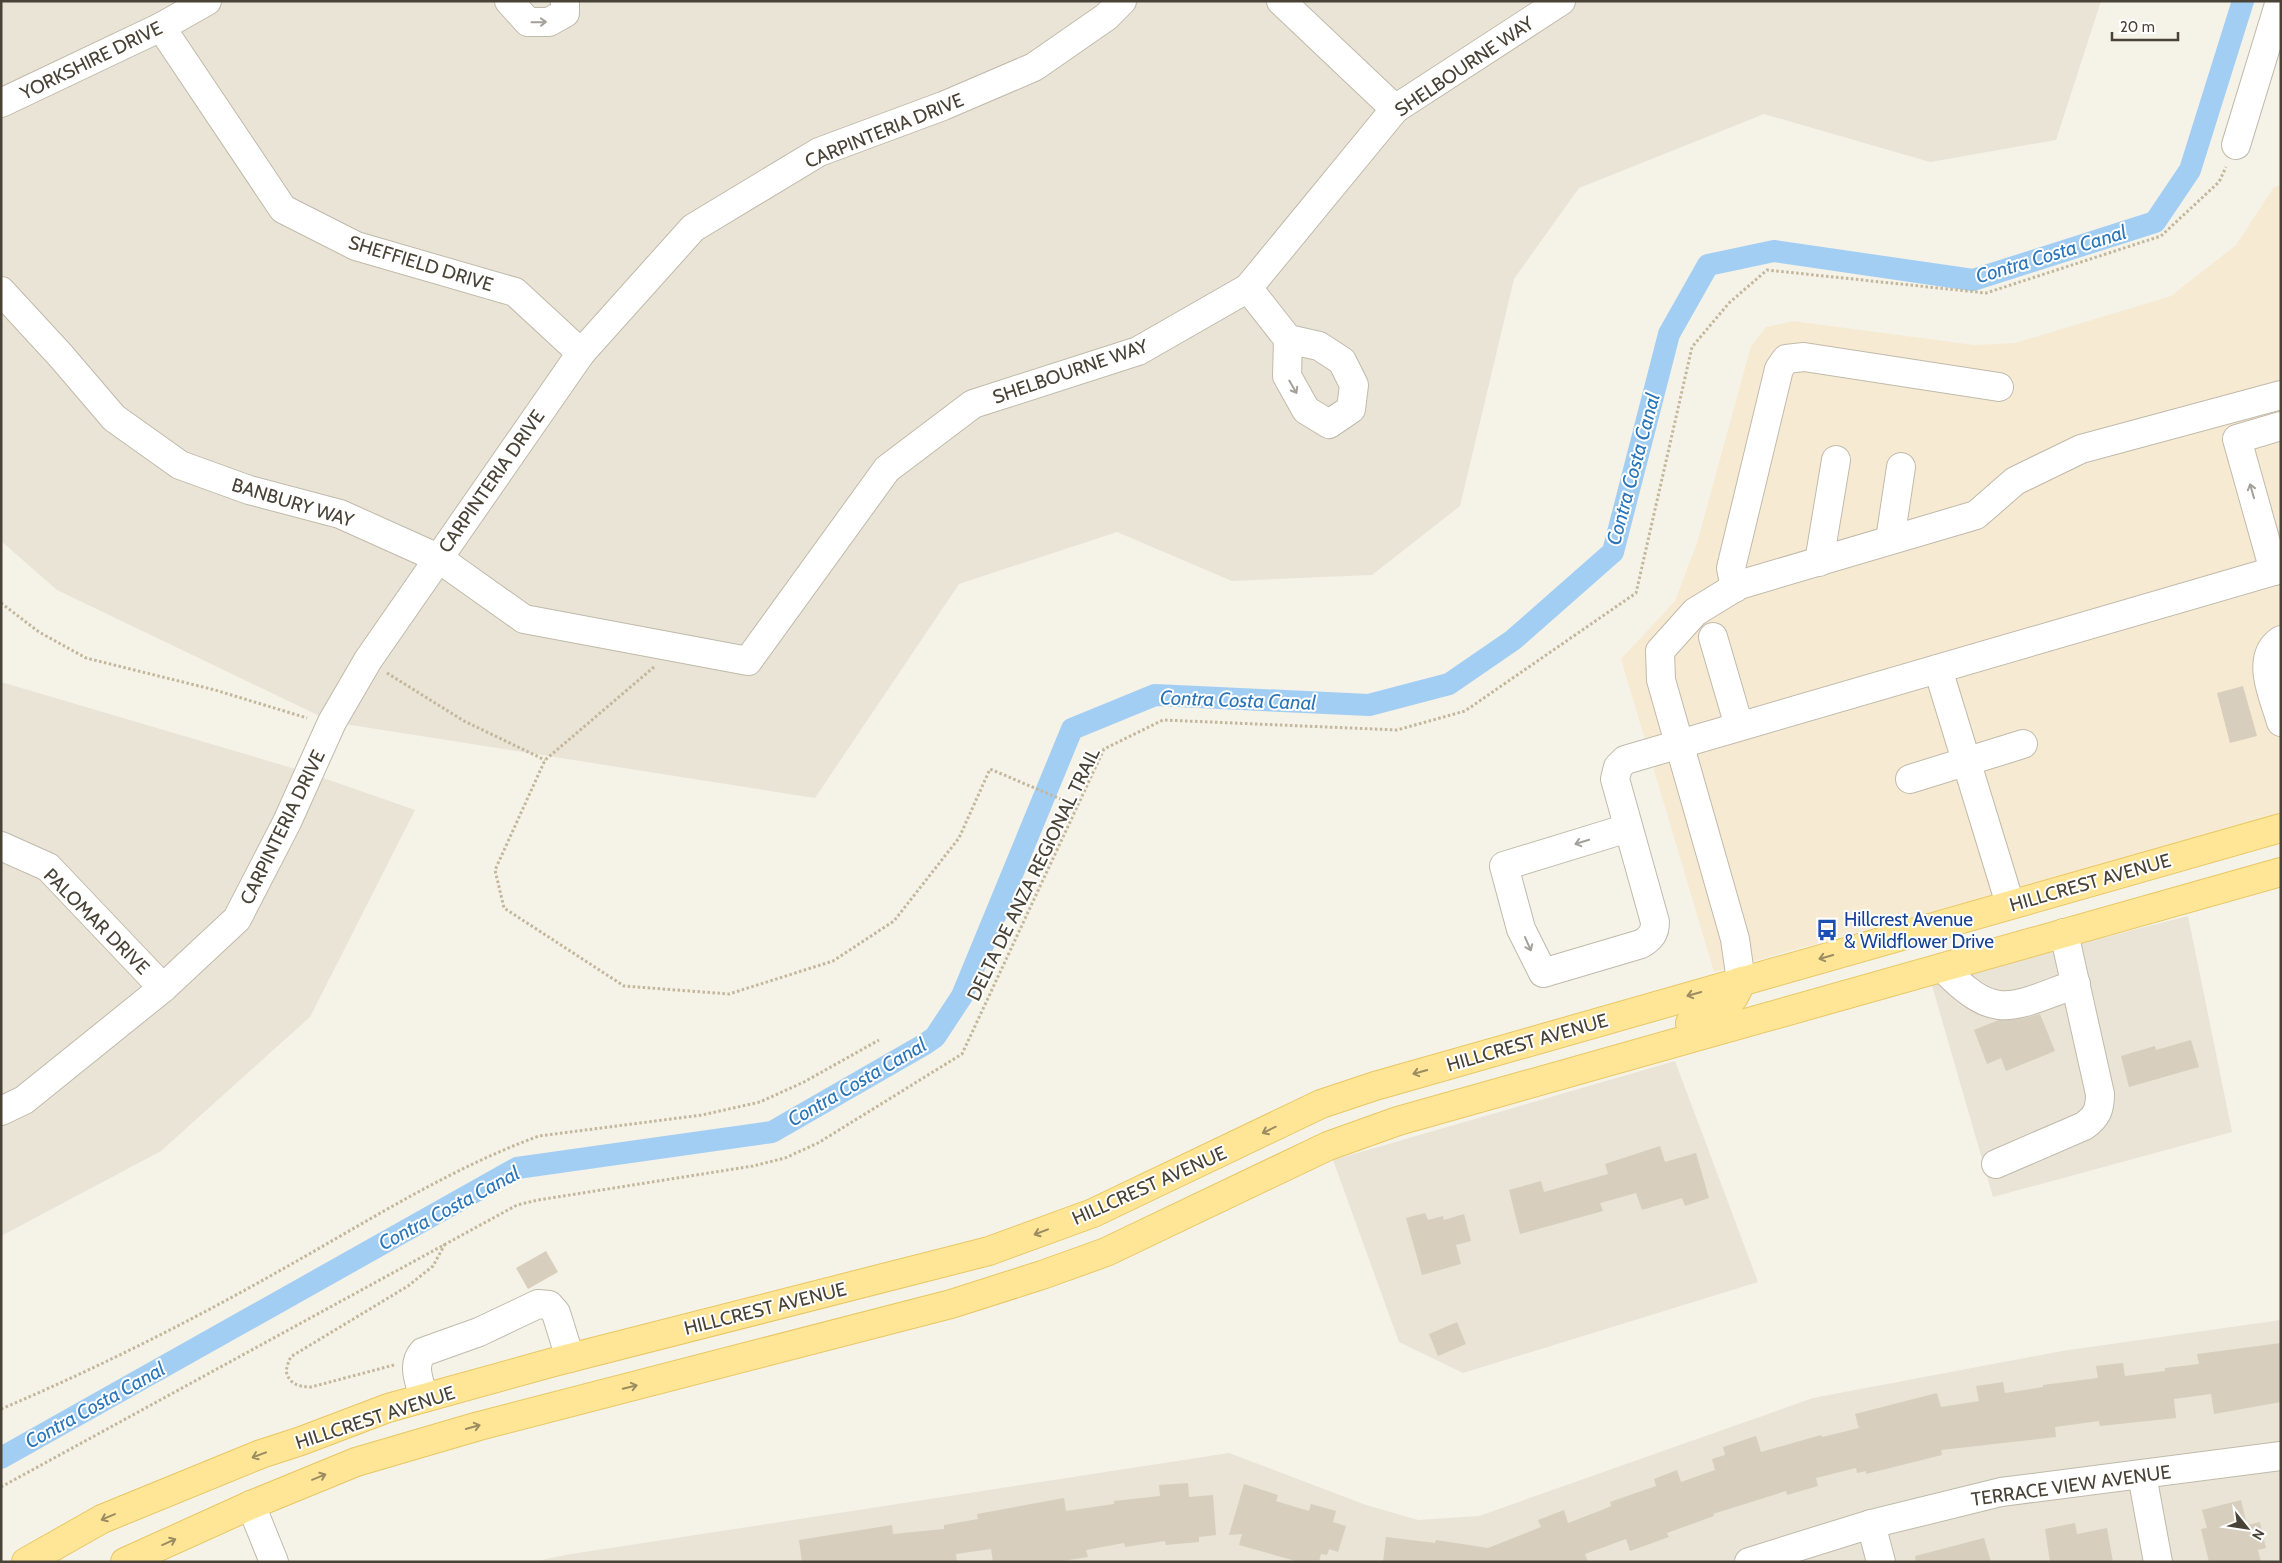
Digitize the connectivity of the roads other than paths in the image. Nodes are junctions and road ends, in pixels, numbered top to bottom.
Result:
1 (207, 1) edge
2 (509, 1) edge
3 (565, 1) edge
4 (1122, 1) edge
5 (1281, 1) edge
6 (1561, 1) edge
7 (2280, 1) edge
8 (161, 27) junction
9 (1, 104) edge
10 (1395, 109) junction
11 (2236, 145) road end
12 (1248, 288) junction
13 (1, 291) edge
14 (1288, 340) dead end
15 (581, 353) junction
16 (1999, 388) dead end
17 (2281, 395) edge
18 (2281, 426) edge
19 (1836, 460) dead end
20 (1901, 467) dead end
21 (2270, 514) edge
22 (1890, 540) junction
23 (438, 558) junction
24 (1819, 562) junction
25 (2278, 570) edge
26 (1735, 588) junction
27 (1713, 637) dead end
28 (2281, 640) edge
29 (748, 661) joint
30 (1938, 669) junction
31 (2281, 722) edge
32 (1739, 726) junction
33 (1681, 743) junction
34 (2023, 744) dead end
35 (1966, 761) junction
36 (1910, 779) dead end
37 (1628, 828) junction
38 (2281, 828) edge
39 (1, 846) edge
40 (2281, 872) edge
41 (2010, 904) junction
42 (2064, 933) junction
43 (1943, 968) junction
44 (1741, 980) junction
45 (2076, 984) junction
46 (163, 988) junction
47 (1610, 1062) junction
48 (1, 1111) edge
49 (1996, 1164) dead end
50 (570, 1358) junction
51 (424, 1398) junction
52 (2281, 1456) edge
53 (2142, 1474) junction
54 (251, 1505) junction
55 (1871, 1524) junction
56 (26, 1562) edge
57 (125, 1562) edge
58 (274, 1562) edge
59 (1749, 1562) edge
60 (1881, 1562) edge
61 (2158, 1562) edge

1 - 8 street, YORKSHIRE DRIVE
2 -> 3 street
4 - 15 street, CARPINTERIA DRIVE
5 - 10 street
6 - 10 street, SHELBOURNE WAY
7 - 11 street
8 - 9 street, YORKSHIRE DRIVE
8 - 15 street, SHEFFIELD DRIVE
10 - 12 street, SHELBOURNE WAY
12 - 14 street
12 - 29 street, SHELBOURNE WAY
13 - 23 street, BANBURY WAY
15 - 23 street, CARPINTERIA DRIVE
16 - 26 street
17 - 22 street
21 -> 18 street
19 - 24 street
20 - 22 street
21 - 25 street
22 - 24 street
23 - 29 street, BANBURY WAY
23 - 46 street, CARPINTERIA DRIVE
24 - 26 street
25 - 30 street
26 - 33 street
27 - 32 street
28 - 31 street
30 - 32 street
30 - 35 street
32 - 33 street
33 - 37 street
33 - 44 street
34 - 35 street
35 - 36 street
35 - 41 street
37 -> 37 street
38 - 41 main road, HILLCREST AVENUE
39 - 46 street, PALOMAR DRIVE
40 - 42 main road, HILLCREST AVENUE
41 -> 44 main road, HILLCREST AVENUE
42 - 43 main road, HILLCREST AVENUE
42 - 45 street
43 - 45 street
43 - 47 main road, HILLCREST AVENUE
44 - 47 main road
44 -> 50 main road, HILLCREST AVENUE
45 - 49 street
46 - 48 street, CARPINTERIA DRIVE
54 -> 47 main road, HILLCREST AVENUE
50 - 51 main road, HILLCREST AVENUE
50 - 51 street
51 -> 56 main road, HILLCREST AVENUE
52 - 53 street, TERRACE VIEW AVENUE
53 - 55 street, TERRACE VIEW AVENUE
53 - 61 street
57 -> 54 main road, HILLCREST AVENUE
54 - 58 street
55 - 59 street, TERRACE VIEW AVENUE
55 - 60 street

